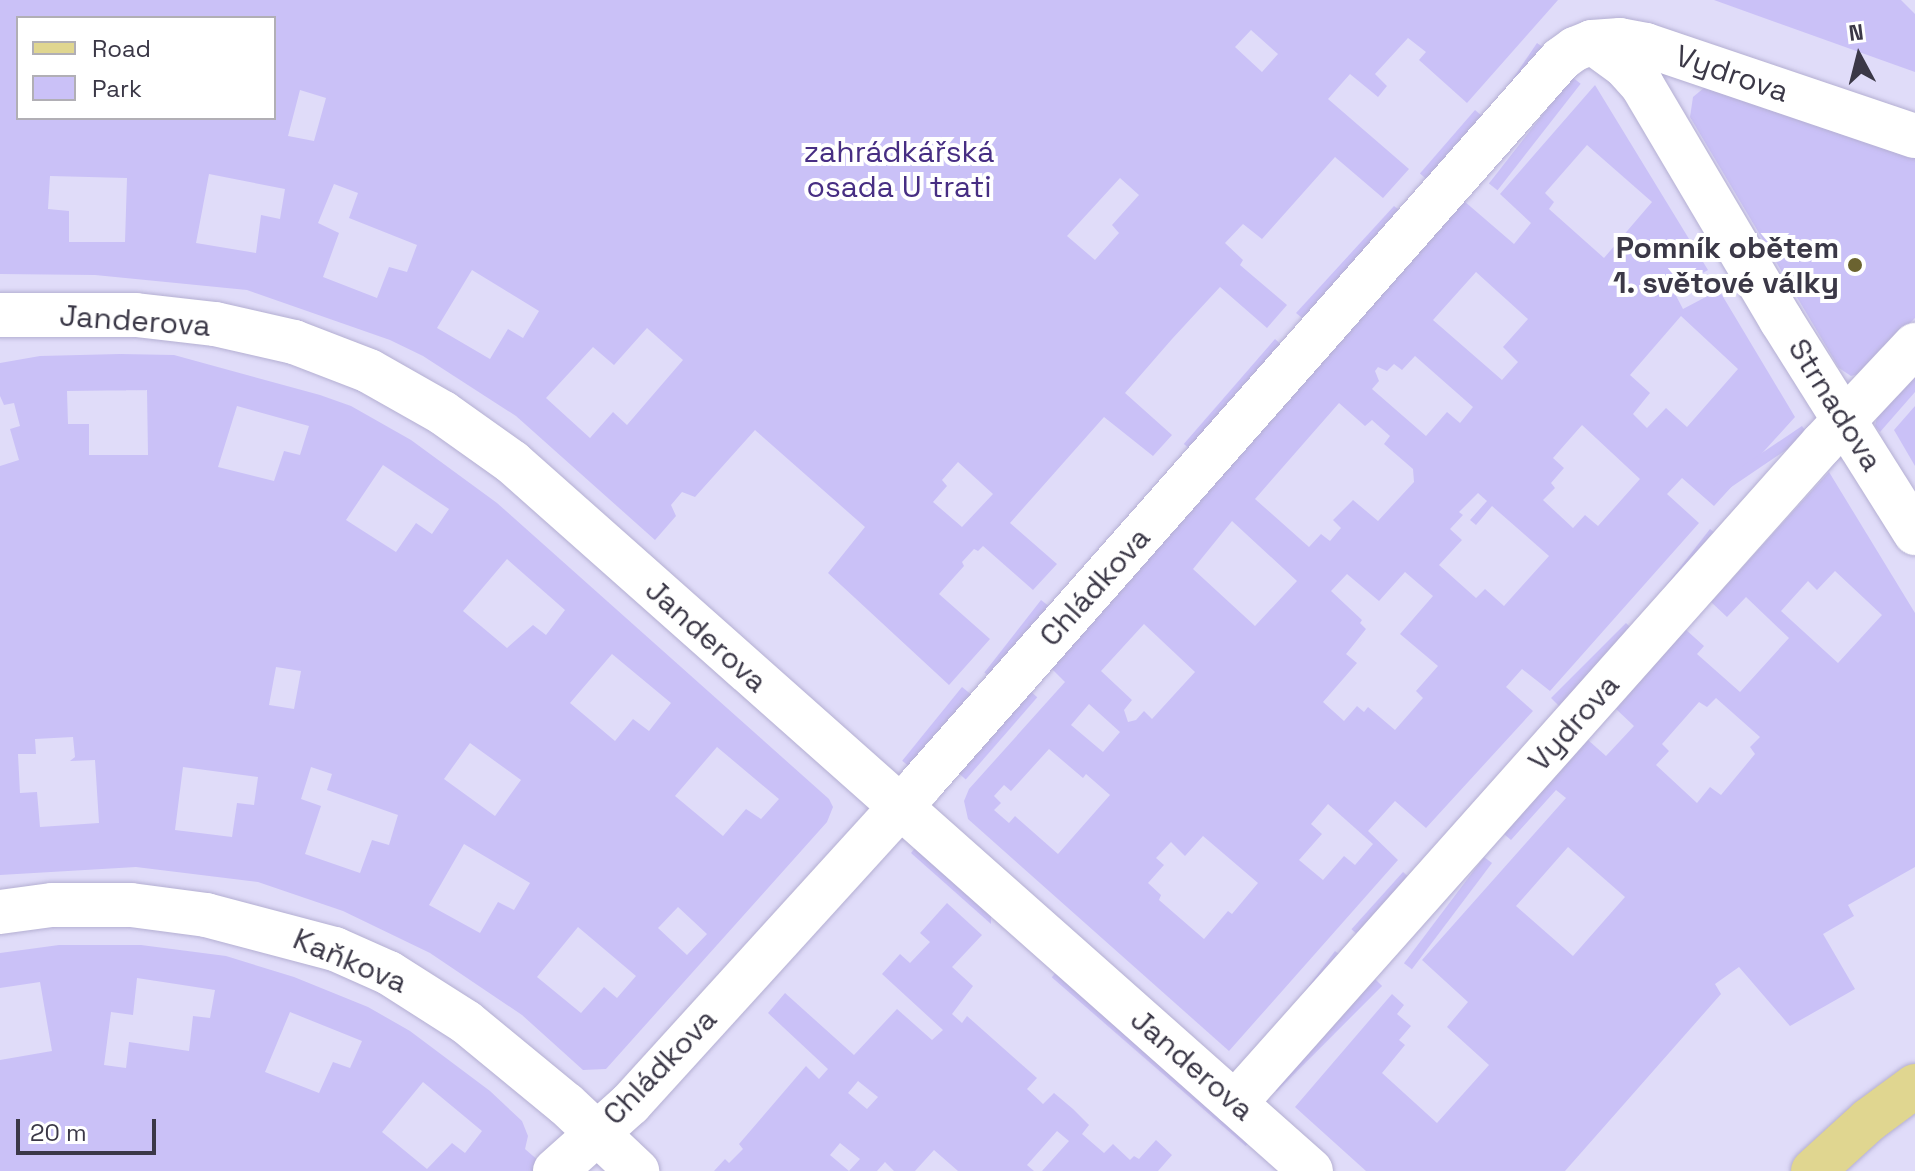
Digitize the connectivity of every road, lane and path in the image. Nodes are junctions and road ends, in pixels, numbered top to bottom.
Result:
1 (1592, 42) junction
2 (1915, 136) edge
3 (0, 315) edge
4 (1915, 345) edge
5 (1843, 421) junction
6 (1915, 533) edge
7 (899, 807) junction
8 (0, 912) edge
9 (1915, 1086) edge
10 (1235, 1103) junction
11 (596, 1134) junction
12 (555, 1171) edge
13 (637, 1171) edge
14 (1311, 1171) edge
15 (1813, 1171) edge

1 - 2 street, Vydrova
1 - 5 street, Strnadova
1 - 7 street, Chládkova
3 - 7 street, Janderova
4 - 5 street, Vydrova
5 - 6 street, Strnadova
5 - 10 street, Vydrova
7 - 10 street, Janderova
7 - 11 street, Chládkova
8 - 11 street, Kaňkova
9 - 15 main road
10 - 14 street, Janderova
11 - 12 street, Chládkova
11 - 13 street, Kaňkova

